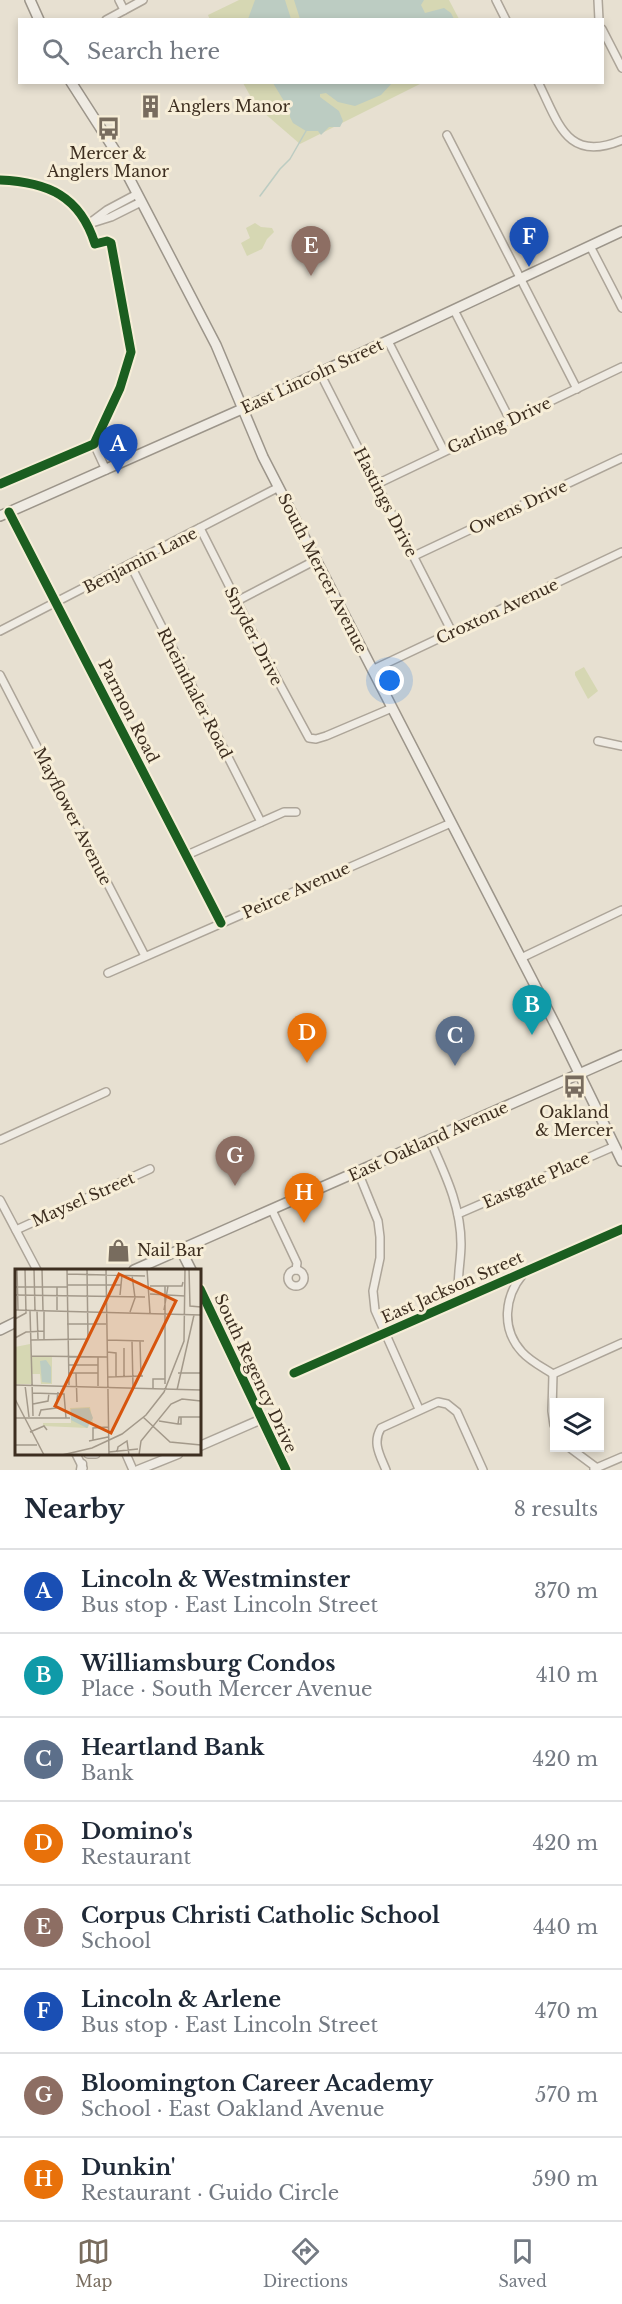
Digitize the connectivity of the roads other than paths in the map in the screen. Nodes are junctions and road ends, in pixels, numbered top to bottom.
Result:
1 (30, 0) edge
2 (119, 0) edge
3 (144, 0) edge
4 (496, 0) edge
5 (598, 0) edge
6 (124, 10) junction
7 (38, 18) edge
8 (110, 18) edge
9 (505, 18) edge
10 (599, 18) edge
11 (604, 31) edge
12 (622, 68) edge
13 (72, 84) edge
14 (539, 84) edge
15 (447, 135) dead end
16 (622, 140) edge
17 (0, 180) edge
18 (139, 198) junction
19 (87, 225) junction
20 (622, 231) edge
21 (590, 246) junction
22 (521, 278) junction
23 (622, 308) edge
24 (454, 310) junction
25 (388, 341) junction
26 (622, 367) edge
27 (320, 372) junction
28 (577, 389) junction
29 (242, 409) junction
30 (510, 420) junction
31 (94, 444) junction
32 (444, 451) junction
33 (622, 458) edge
34 (106, 470) junction
35 (0, 484) edge
36 (377, 484) junction
37 (279, 487) junction
38 (5, 514) edge
39 (200, 528) junction
40 (622, 552) edge
41 (414, 556) junction
42 (316, 560) junction
43 (130, 564) junction
44 (237, 601) junction
45 (57, 602) junction
46 (0, 631) edge
47 (452, 632) junction
48 (372, 670) junction
49 (0, 675) edge
50 (392, 708) junction
51 (622, 737) edge
52 (598, 741) dead end
53 (622, 746) edge
54 (296, 812) dead end
55 (261, 822) junction
56 (450, 823) junction
57 (187, 855) junction
58 (622, 910) edge
59 (221, 923) junction
60 (145, 956) junction
61 (521, 958) junction
62 (108, 973) dead end
63 (622, 1055) edge
64 (580, 1075) junction
65 (106, 1092) dead end
66 (0, 1140) edge
67 (430, 1140) junction
68 (615, 1146) junction
69 (622, 1161) edge
70 (150, 1169) dead end
71 (358, 1172) junction
72 (0, 1200) edge
73 (272, 1210) junction
74 (458, 1214) junction
75 (622, 1229) edge
76 (16, 1230) junction
77 (181, 1250) junction
78 (36, 1269) edge
79 (136, 1269) edge
80 (190, 1269) edge
81 (296, 1270) dead end
82 (525, 1272) junction
83 (201, 1291) edge
84 (459, 1300) junction
85 (15, 1322) edge
86 (0, 1330) edge
87 (385, 1333) junction
88 (622, 1343) edge
89 (294, 1373) dead end
90 (553, 1374) junction
91 (552, 1398) edge
92 (419, 1409) junction
93 (262, 1419) junction
94 (201, 1446) edge
95 (575, 1452) edge
96 (126, 1455) edge
97 (176, 1455) edge
98 (622, 1457) edge
99 (595, 1469) edge
100 (133, 1470) edge
101 (138, 1470) edge
102 (286, 1470) edge
103 (387, 1470) edge
104 (483, 1470) edge

1 - 7 main road
2 - 6 street
3 - 6 street
4 - 9 street
5 - 10 street
6 - 8 street
11 - 12 street
13 - 18 main road, South Mercer Avenue
14 - 16 street
15 - 22 street
17 - 19 street
18 - 19 street
18 - 29 main road, South Mercer Avenue
19 - 31 street
20 - 21 main road, East Lincoln Street
21 - 22 main road, East Lincoln Street
21 - 23 street
22 - 24 main road, East Lincoln Street
22 - 28 street
24 - 25 main road, East Lincoln Street
24 - 30 street
25 - 27 main road, East Lincoln Street
25 - 32 street
26 - 28 street, Garling Drive
27 - 29 main road, East Lincoln Street
27 - 36 street, Hastings Drive
28 - 30 street, Garling Drive
29 - 34 main road, East Lincoln Street
29 - 37 main road, South Mercer Avenue
30 - 32 street, Garling Drive
31 - 34 street
31 - 35 street
32 - 36 street, Garling Drive
33 - 41 street, Owens Drive
34 - 38 main road, East Lincoln Street
36 - 41 street, Hastings Drive
37 - 39 street, Benjamin Lane
37 - 42 main road, South Mercer Avenue
38 - 45 street, Parmon Road
39 - 43 street, Benjamin Lane
39 - 44 street, Snyder Drive
40 - 47 street, Croxton Avenue
41 - 47 street, Hastings Drive
42 - 44 street
42 - 48 main road, South Mercer Avenue
43 - 45 street, Benjamin Lane
43 - 55 street, Rheinthaler Road
44 - 50 street, Snyder Drive
45 - 46 street, Benjamin Lane
45 - 57 street, Parmon Road
47 - 48 street, Croxton Avenue
48 - 50 main road, South Mercer Avenue
49 - 60 street, Mayflower Avenue
50 - 56 main road, South Mercer Avenue
51 - 53 street
52 - 53 street
54 - 55 street
55 - 57 street
56 - 59 street, Peirce Avenue
56 - 61 main road, South Mercer Avenue
57 - 59 street, Parmon Road
58 - 61 street
59 - 60 street, Peirce Avenue
60 - 62 street, Peirce Avenue
61 - 64 main road, South Mercer Avenue
63 - 64 main road, East Oakland Avenue
64 - 67 main road, East Oakland Avenue
64 - 68 main road, South Mercer Avenue
65 - 66 street
67 - 71 main road, East Oakland Avenue
67 - 74 street
68 - 69 main road, South Mercer Avenue
68 - 74 street, Eastgate Place
70 - 76 street, Maysel Street
71 - 73 main road, East Oakland Avenue
71 - 87 street
72 - 76 street
73 - 77 main road, East Oakland Avenue
73 - 81 street
74 - 84 street
75 - 82 street, East Jackson Street
76 - 78 street
77 - 79 main road, East Oakland Avenue
77 - 80 main road
82 - 84 street, East Jackson Street
82 - 90 street
83 - 93 main road, South Regency Drive
84 - 87 street, East Jackson Street
85 - 86 main road
87 - 89 street, East Jackson Street
87 - 92 street
88 - 90 street
90 - 91 street
92 - 103 street
92 - 104 street
93 - 94 street
93 - 102 main road, South Regency Drive
95 - 99 street
96 - 100 street
97 - 101 street
98 - 99 street

